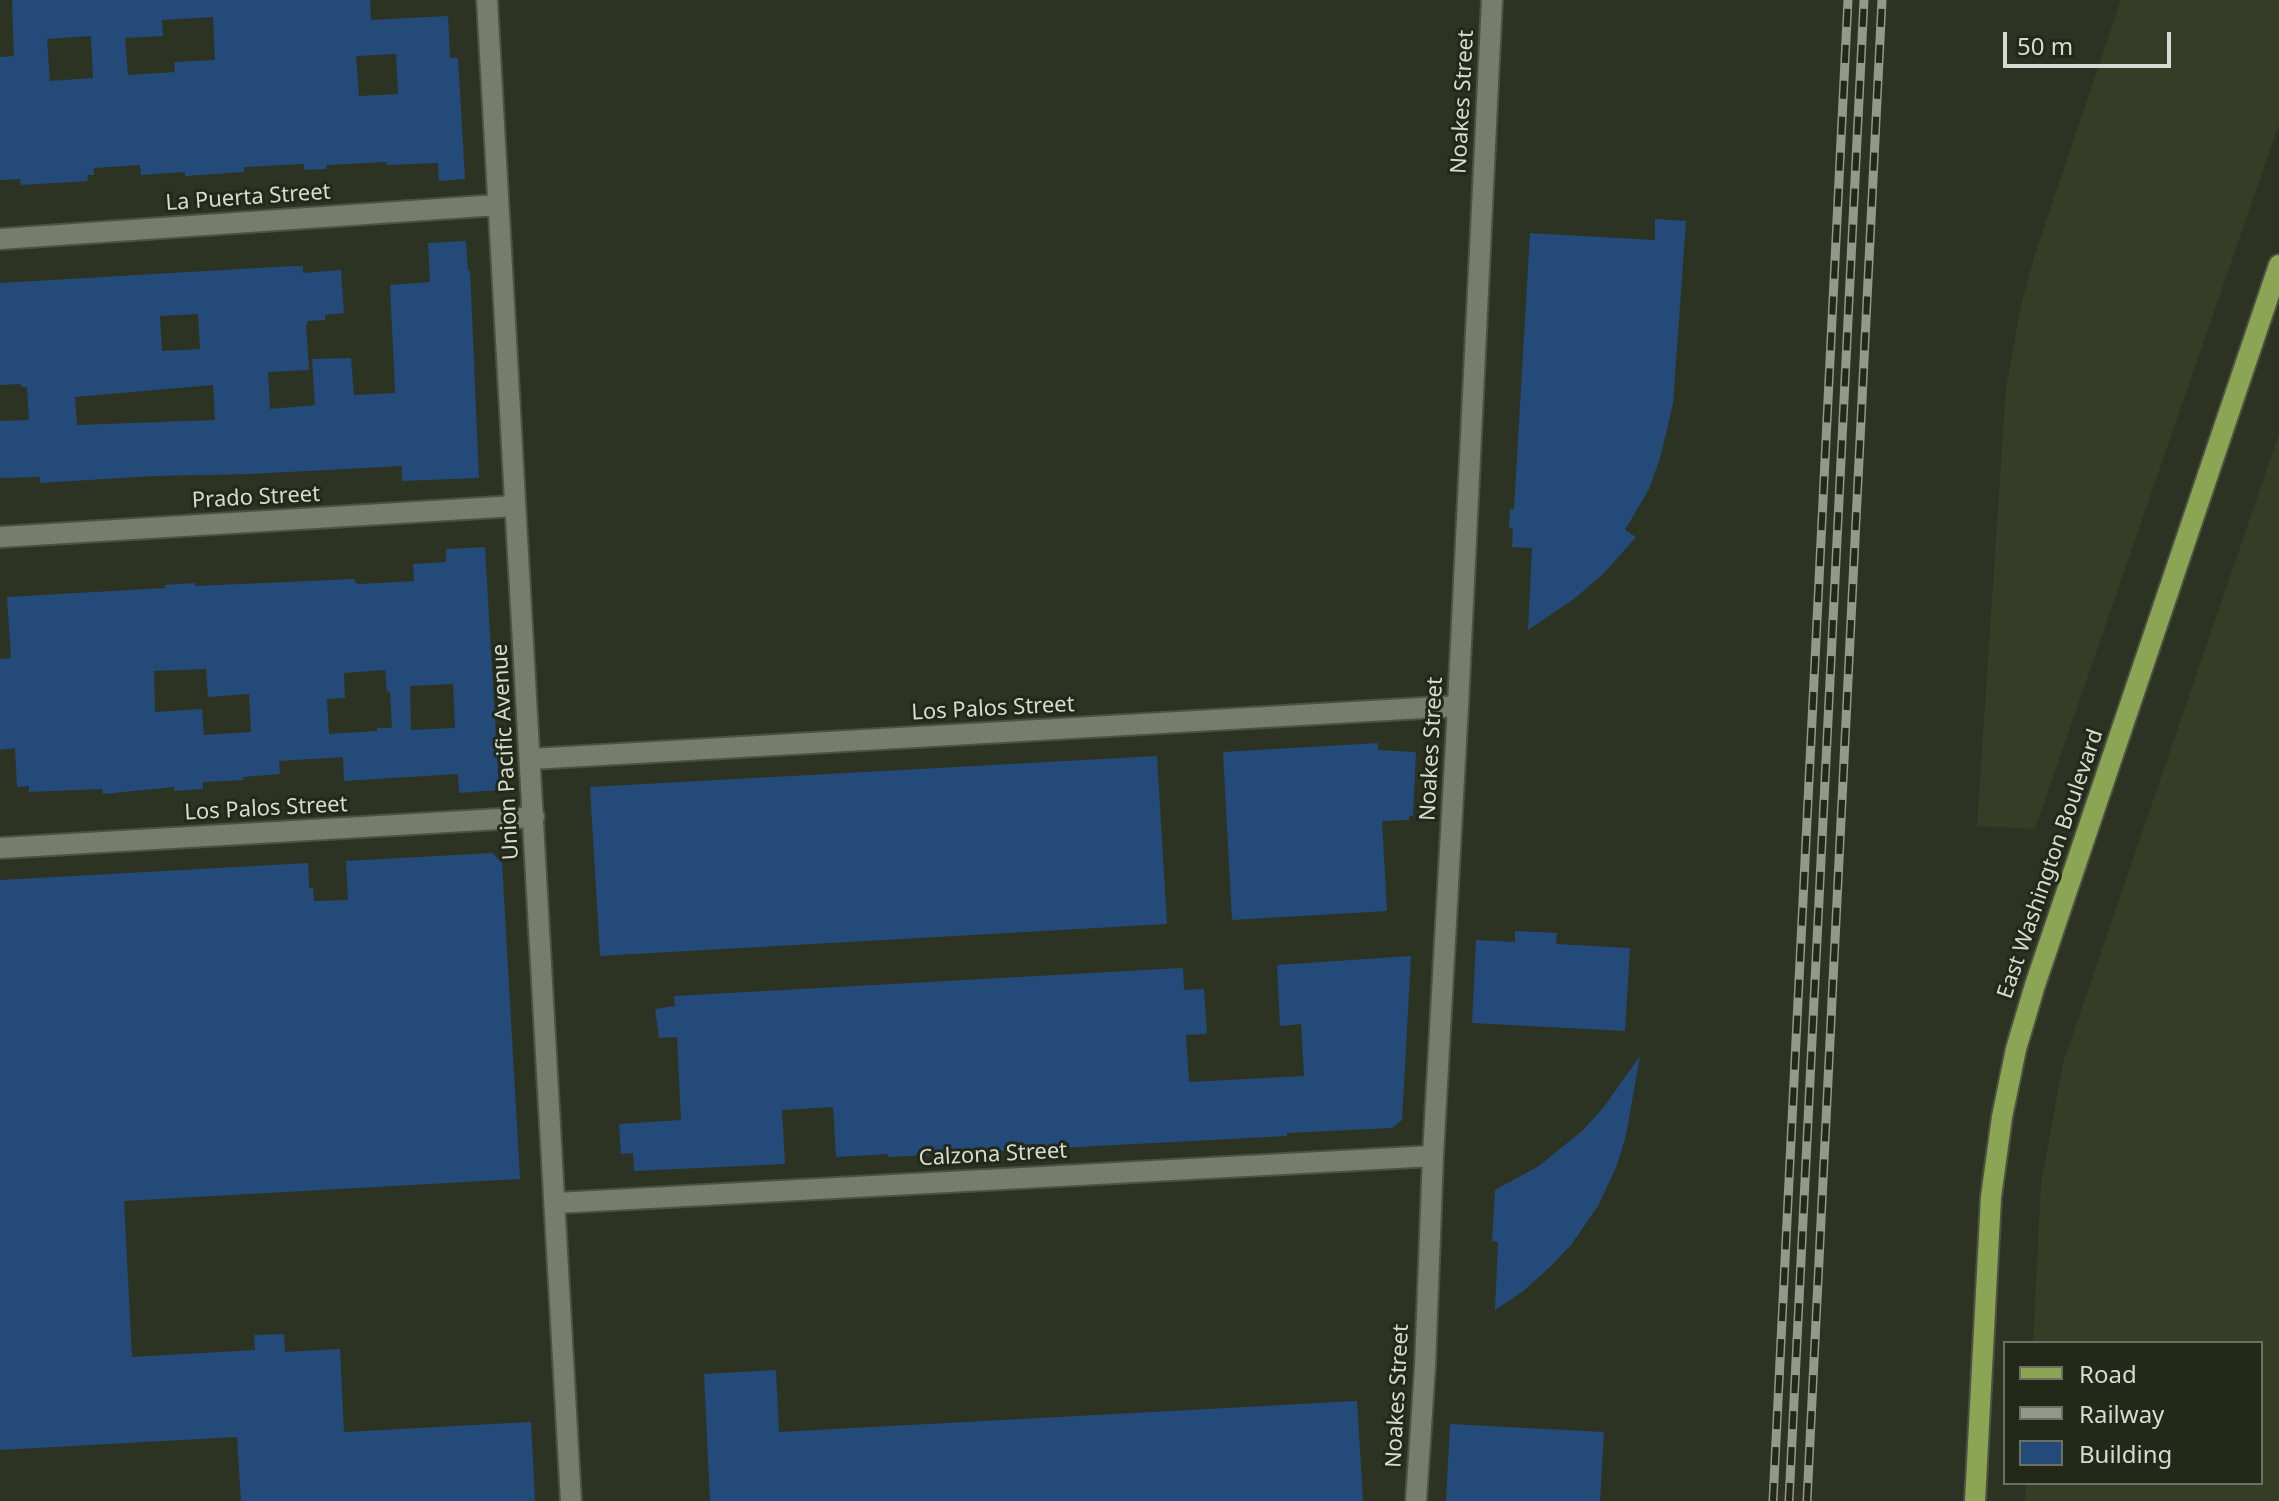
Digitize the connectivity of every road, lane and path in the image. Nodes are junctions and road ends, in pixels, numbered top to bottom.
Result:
1 (487, 0) edge
2 (1492, 0) edge
3 (498, 205) junction
4 (0, 239) edge
5 (2279, 265) edge
6 (515, 506) junction
7 (0, 537) edge
8 (1458, 706) junction
9 (531, 759) junction
10 (534, 817) junction
11 (0, 848) edge
12 (1433, 1156) junction
13 (556, 1203) junction
14 (571, 1501) edge
15 (1416, 1501) edge
16 (1975, 1501) edge

1 - 3 street, Union Pacific Avenue
2 - 8 street, Noakes Street
3 - 4 street, La Puerta Street
3 - 6 street, Union Pacific Avenue
5 - 16 main road, East Washington Boulevard
6 - 7 street, Prado Street
6 - 9 street, Union Pacific Avenue
8 - 9 street, Los Palos Street
8 - 12 street, Noakes Street
9 - 10 street, Union Pacific Avenue
10 - 11 street, Los Palos Street
10 - 13 street, Union Pacific Avenue
12 - 13 street, Calzona Street
12 - 15 street, Noakes Street
13 - 14 street, Union Pacific Avenue

